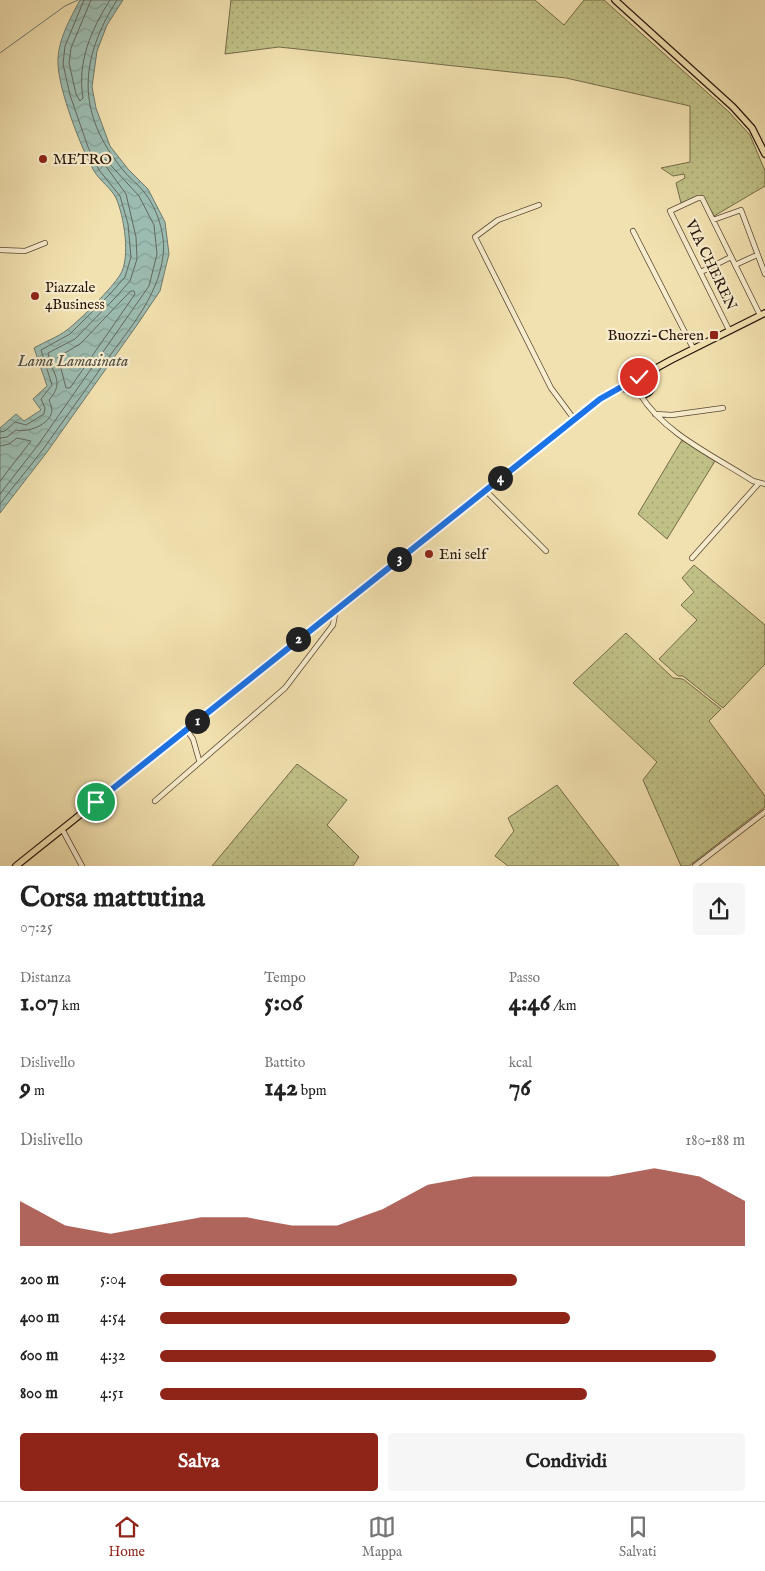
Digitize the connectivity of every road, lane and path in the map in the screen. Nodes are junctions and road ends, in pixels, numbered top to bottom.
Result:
1 (615, 0) edge
2 (765, 154) edge
3 (539, 204) dead end
4 (713, 220) junction
5 (633, 231) dead end
6 (45, 243) dead end
7 (0, 250) edge
8 (758, 255) junction
9 (731, 257) junction
10 (735, 265) junction
11 (701, 272) junction
12 (765, 274) edge
13 (763, 314) edge
14 (729, 330) junction
15 (693, 348) junction
16 (657, 368) junction
17 (640, 377) junction
18 (652, 382) junction
19 (620, 388) junction
20 (638, 392) junction
21 (649, 393) junction
22 (648, 408) junction
23 (723, 408) dead end
24 (654, 414) junction
25 (672, 415) junction
26 (574, 419) junction
27 (666, 424) junction
28 (759, 483) junction
29 (765, 484) edge
30 (485, 489) junction
31 (546, 551) dead end
32 (692, 558) dead end
33 (333, 611) junction
34 (186, 730) junction
35 (199, 760) junction
36 (155, 801) dead end
37 (765, 812) edge
38 (62, 829) junction
39 (16, 866) edge
40 (82, 866) edge
41 (695, 866) edge

1 - 2 main road
3 - 26 street
4 - 8 street
4 - 9 street
4 - 11 street, VIA CHEREN
5 - 15 street
6 - 7 street
8 - 10 street
8 - 12 street
9 - 10 street
9 - 11 street
10 - 13 street
11 - 14 street, VIA CHEREN
13 - 14 main road
14 - 15 main road
15 - 16 main road
16 - 17 main road
16 - 18 main road
17 - 18 main road
17 - 19 main road
17 - 20 main road
18 - 21 main road
19 - 20 main road
19 - 26 main road
20 - 21 main road
20 - 22 street
21 - 22 street
22 - 24 street
23 - 25 street
24 - 25 street
24 - 27 street
25 - 27 street
26 - 30 main road
27 - 28 street
28 - 29 street
28 - 32 street
30 - 31 street
30 - 33 main road
33 - 34 main road
33 - 35 street
34 - 35 street
34 - 38 main road
35 - 36 street
37 - 41 street
38 - 39 main road
38 - 40 street

